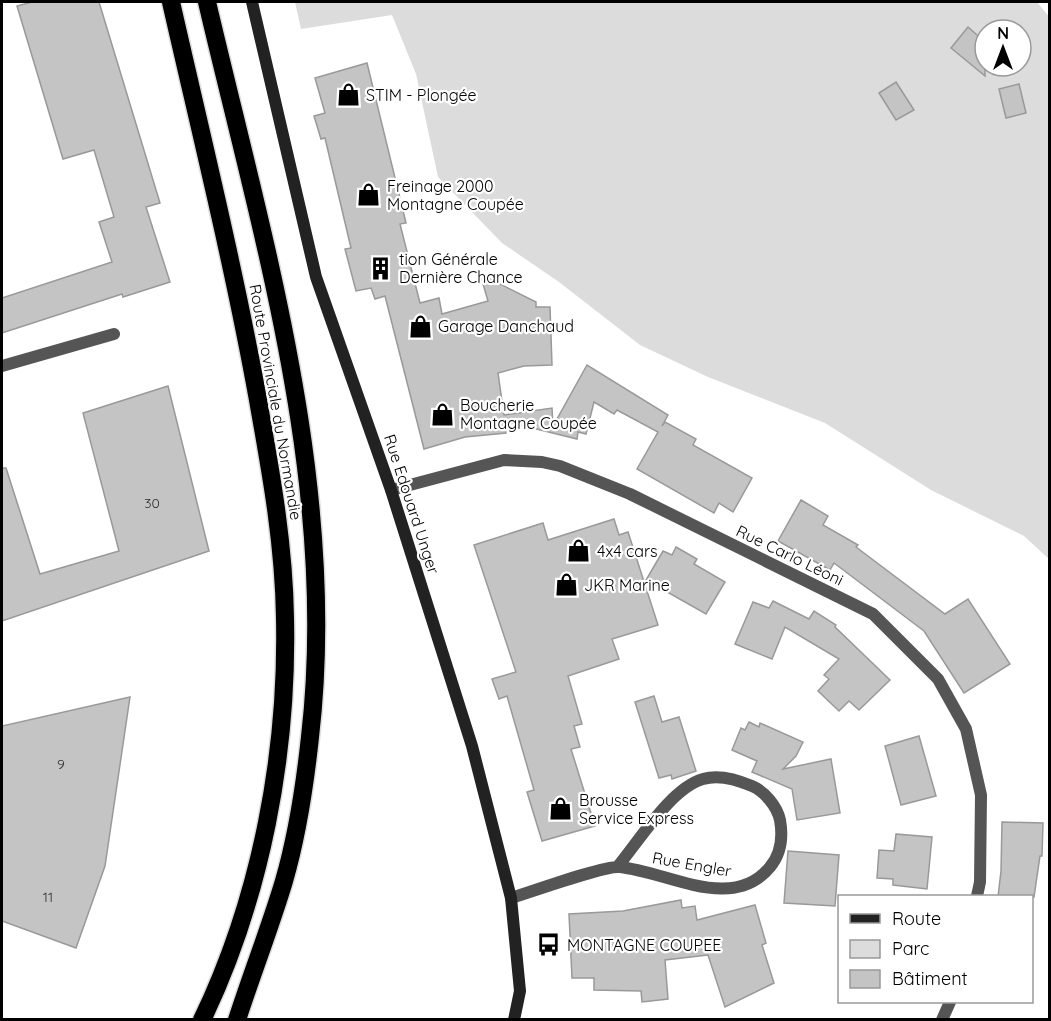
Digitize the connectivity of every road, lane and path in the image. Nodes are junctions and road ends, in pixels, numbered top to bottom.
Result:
1 (171, 2) edge
2 (207, 2) edge
3 (252, 2) edge
4 (114, 334) dead end
5 (2, 366) edge
6 (392, 490) junction
7 (618, 866) junction
8 (977, 895) edge
9 (511, 898) junction
10 (950, 1003) edge
11 (202, 1020) edge
12 (237, 1020) edge
13 (514, 1020) edge
14 (942, 1020) edge

1 - 11 highway, Route Provinciale du Normandie
2 - 12 highway, Route Provinciale du Normandie
3 - 6 street, Rue Edouard Unger
4 - 5 street
6 - 8 street, Rue Carlo Léoni
6 - 9 street, Rue Edouard Unger
7 - 7 street, Rue Engler
7 - 9 street
9 - 13 street, Rue Edouard Unger
10 - 14 street

